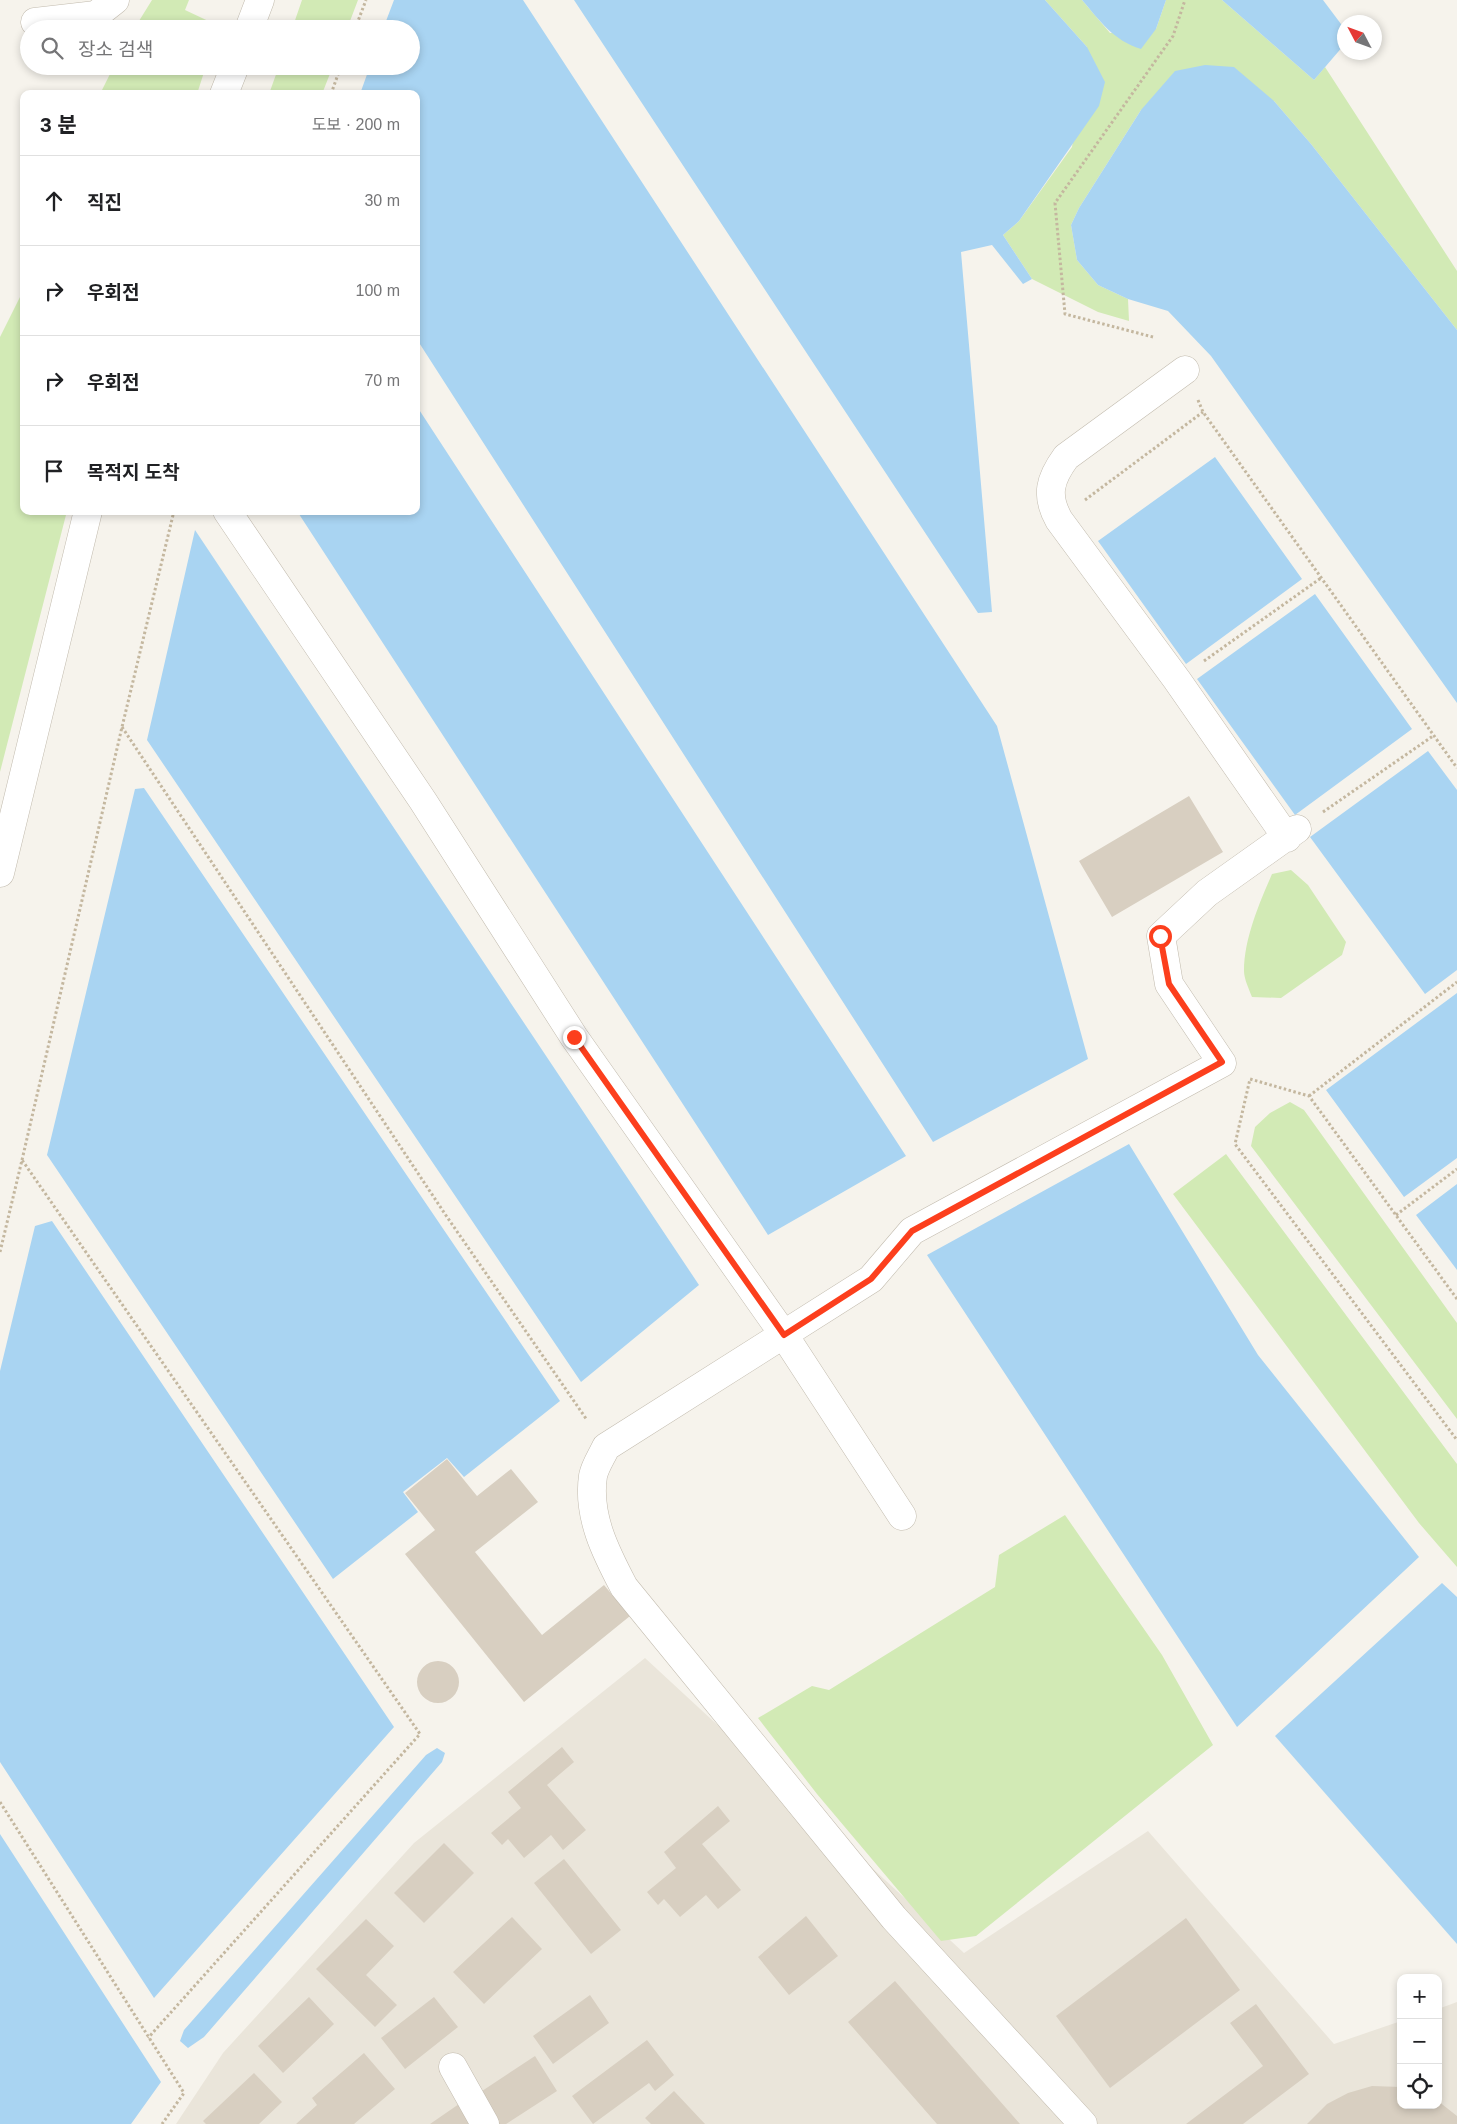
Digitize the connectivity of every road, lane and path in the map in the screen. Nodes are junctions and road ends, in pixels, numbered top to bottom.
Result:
1 (115, 0) edge
2 (260, 0) edge
3 (366, 0) edge
4 (1185, 0) edge
5 (53, 20) edge
6 (252, 20) edge
7 (358, 20) edge
8 (231, 75) edge
9 (338, 75) edge
10 (225, 90) edge
11 (332, 90) edge
12 (1153, 337) dead end
13 (1185, 370) joint
14 (1203, 412) junction
15 (87, 515) edge
16 (173, 515) edge
17 (230, 515) edge
18 (1059, 520) junction
19 (1321, 578) junction
20 (1177, 680) junction
21 (122, 727) junction
22 (1433, 736) junction
23 (1457, 768) edge
24 (1292, 834) junction
25 (0, 873) edge
26 (1457, 982) edge
27 (1309, 1096) junction
28 (22, 1160) junction
29 (1457, 1169) edge
30 (1396, 1214) junction
31 (0, 1252) edge
32 (1457, 1299) edge
33 (784, 1335) junction
34 (1457, 1440) edge
35 (606, 1447) junction
36 (902, 1516) dead end
37 (0, 1802) edge
38 (148, 2038) junction
39 (454, 2068) dead end
40 (162, 2124) edge
41 (485, 2124) edge
42 (1083, 2124) edge

1 - 5 street
2 - 6 street
3 - 7 path
4 - 12 path
8 - 10 street
9 - 11 path
13 - 14 path
13 - 18 street
14 - 18 path
14 - 19 path
15 - 25 street
16 - 21 path
17 - 33 street
18 - 20 street
19 - 20 path
19 - 22 path
20 - 24 street
21 - 28 path
21 - 35 path
22 - 23 path
22 - 24 path
24 - 33 street
26 - 27 path
27 - 30 path
27 - 34 path
28 - 31 path
28 - 38 path
29 - 30 path
30 - 32 path
33 - 35 street
33 - 36 street
35 - 42 street
37 - 38 path
38 - 40 path
39 - 41 street

